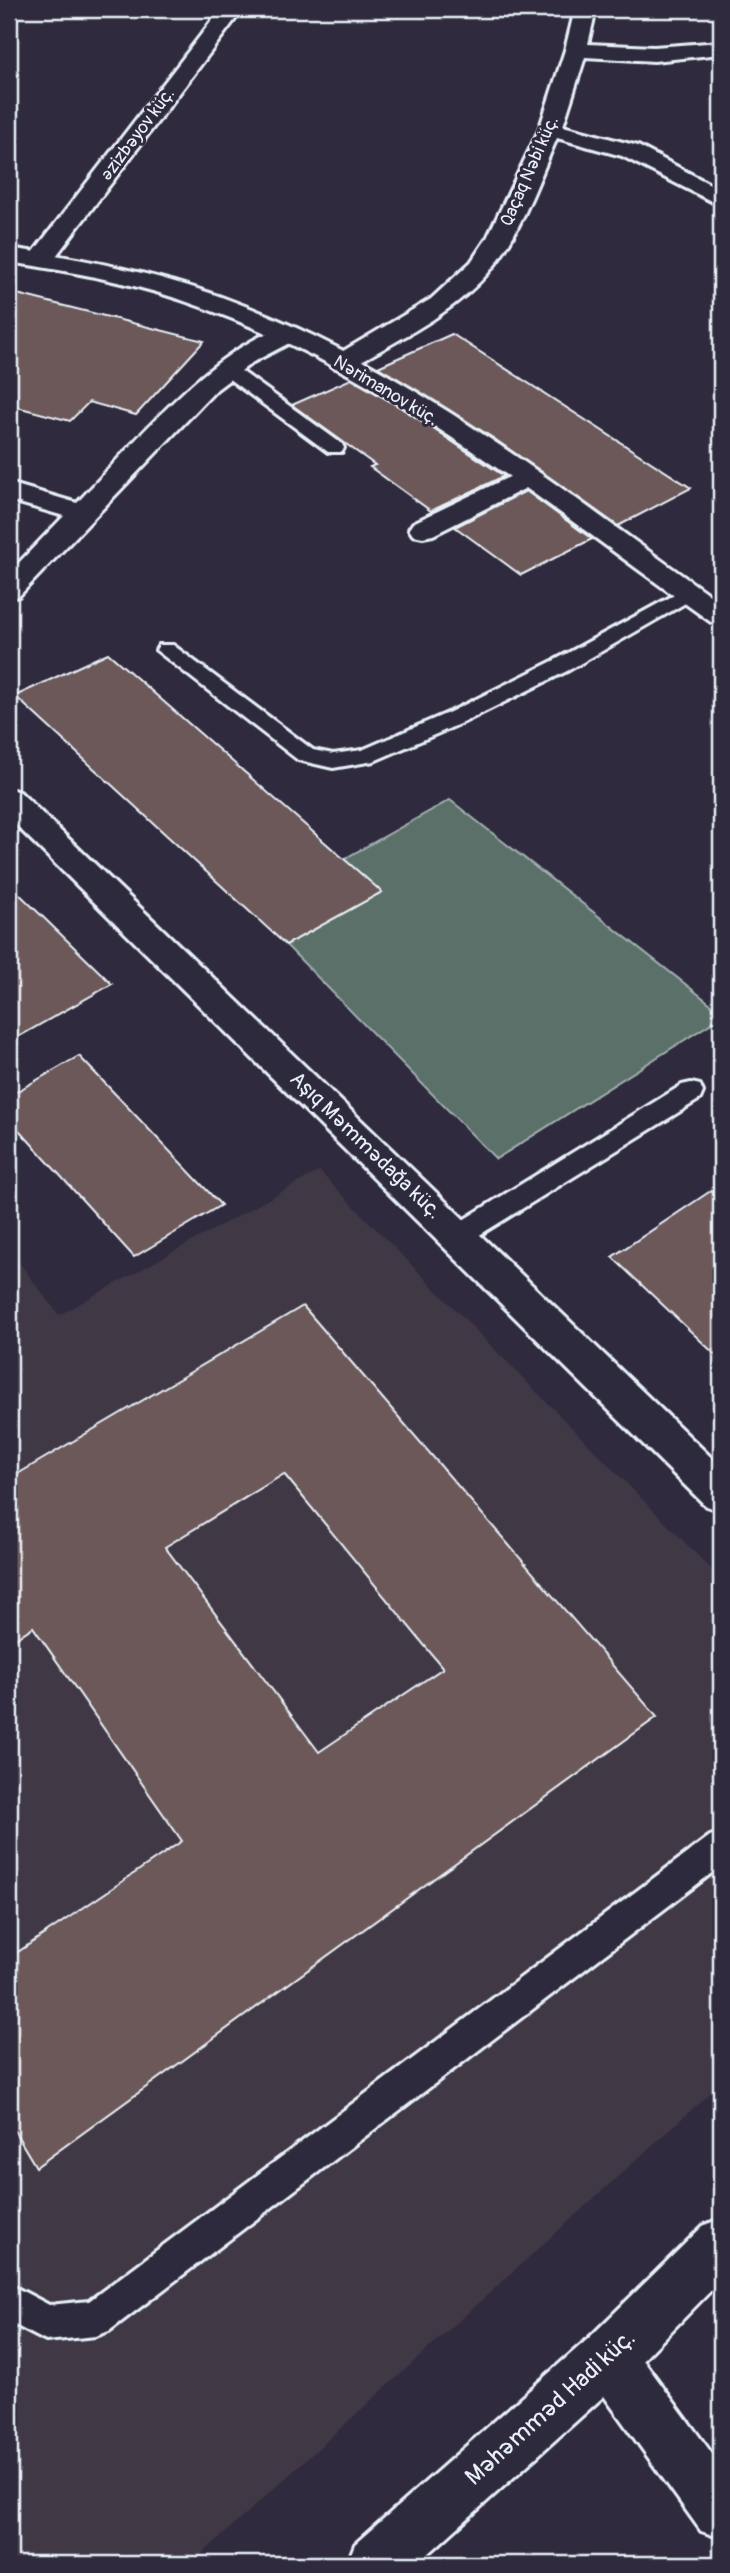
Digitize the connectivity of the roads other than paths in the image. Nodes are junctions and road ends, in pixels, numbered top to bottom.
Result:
1 (232, 9) edge
2 (585, 9) edge
3 (721, 48) edge
4 (576, 50) junction
5 (550, 130) junction
6 (721, 199) edge
7 (9, 255) edge
8 (41, 259) junction
9 (288, 334) junction
10 (342, 362) junction
11 (227, 369) junction
12 (335, 448) dead end
13 (524, 478) junction
14 (9, 491) edge
15 (82, 513) junction
16 (423, 529) dead end
17 (9, 590) edge
18 (689, 593) junction
19 (721, 616) edge
20 (166, 650) dead end
21 (9, 800) edge
22 (691, 1093) dead end
23 (459, 1235) junction
24 (721, 1493) edge
25 (721, 1847) edge
26 (721, 2244) edge
27 (9, 2302) edge
28 (608, 2357) junction
29 (721, 2511) edge
30 (375, 2564) edge

1 - 8 street, Əzizbəyov küç.
2 - 4 street, Qaçaq Nəbi küç.
3 - 4 street
4 - 5 street, Qaçaq Nəbi küç.
5 - 6 street
5 - 10 street, Qaçaq Nəbi küç.
7 - 8 street, Nərimanov küç.
8 - 9 street, Nərimanov küç.
9 - 10 street, Nərimanov küç.
9 - 11 street
10 - 13 street, Nərimanov küç.
11 - 12 lane
11 - 15 street
13 - 16 street
13 - 18 street, Nərimanov küç.
14 - 15 street
15 - 17 street
18 - 19 street, Nərimanov küç.
18 - 20 lane
21 - 23 street, Aşıq Məmmədağa küç.
22 - 23 lane
23 - 24 street, Aşıq Məmmədağa küç.
25 - 27 lane
26 - 28 street, Məhəmməd Hadi küç.
28 - 29 street
28 - 30 street, Məhəmməd Hadi küç.

